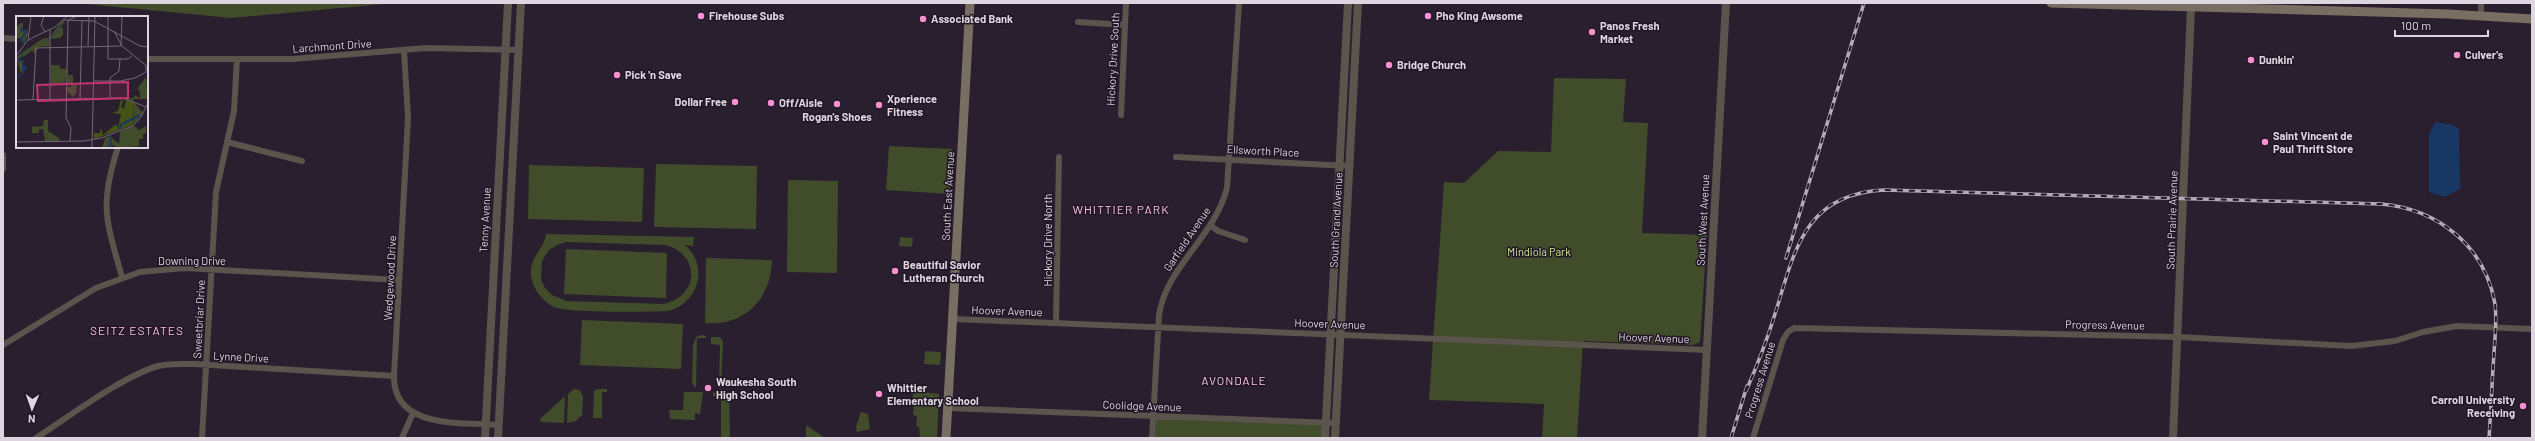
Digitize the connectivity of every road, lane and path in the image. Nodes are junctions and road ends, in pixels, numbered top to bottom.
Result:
1 (508, 3) edge
2 (521, 3) edge
3 (970, 3) edge
4 (1126, 3) edge
5 (1239, 3) edge
6 (1348, 3) edge
7 (1358, 3) edge
8 (1726, 3) edge
9 (2051, 3) edge
10 (2482, 3) edge
11 (2192, 5) edge
12 (508, 12) junction
13 (521, 13) junction
14 (2480, 16) junction
15 (2532, 19) edge
16 (1078, 22) dead end
17 (1125, 25) junction
18 (1347, 31) junction
19 (1356, 31) junction
20 (3, 38) edge
21 (16, 39) edge
22 (505, 49) junction
23 (404, 50) junction
24 (519, 50) junction
25 (148, 59) edge
26 (237, 59) junction
27 (1344, 79) junction
28 (1354, 79) junction
29 (1121, 116) dead end
30 (227, 142) junction
31 (118, 148) edge
32 (3, 155) edge
33 (1059, 156) dead end
34 (1176, 157) dead end
35 (1230, 159) junction
36 (302, 161) dead end
37 (1339, 165) junction
38 (1349, 166) junction
39 (3, 169) edge
40 (1211, 226) junction
41 (1245, 240) dead end
42 (1335, 250) junction
43 (1345, 250) junction
44 (212, 270) junction
45 (122, 277) junction
46 (400, 280) junction
47 (953, 319) junction
48 (1056, 323) junction
49 (1158, 327) junction
50 (2532, 329) edge
51 (1331, 334) junction
52 (1341, 334) junction
53 (2178, 337) junction
54 (3, 345) edge
55 (1707, 350) junction
56 (206, 365) junction
57 (394, 376) junction
58 (948, 408) junction
59 (413, 413) junction
60 (1153, 416) junction
61 (1326, 423) junction
62 (1335, 423) junction
63 (486, 424) junction
64 (499, 424) junction
65 (36, 438) edge
66 (202, 438) edge
67 (402, 438) edge
68 (485, 438) edge
69 (498, 438) edge
70 (946, 438) edge
71 (1152, 438) edge
72 (1326, 438) edge
73 (1335, 438) edge
74 (1702, 438) edge
75 (1753, 438) edge
76 (2173, 438) edge

1 - 12 street, Tenny Avenue
2 - 13 street
3 - 47 main road, South East Avenue
4 - 17 street, Hickory Drive South
5 - 35 street, Garfield Avenue
6 - 18 street, South Grand Avenue
7 - 19 street, South Grand Avenue
8 - 55 street, South West Avenue
9 - 11 main road
10 - 14 street
11 - 14 main road
11 - 53 street, South Prairie Avenue
12 - 13 street
12 - 22 street, Tenny Avenue
13 - 24 street
14 - 15 main road
16 - 17 street
17 - 29 street, Hickory Drive South
18 - 19 street
18 - 27 street, South Grand Avenue
19 - 28 street, South Grand Avenue
20 - 21 street
22 - 23 street, Larchmont Drive
22 - 24 street, Larchmont Drive
22 - 63 street, Tenny Avenue
23 - 26 street, Larchmont Drive
23 - 46 street, Wedgewood Drive
24 - 64 street
25 - 26 street, Larchmont Drive
26 - 30 street, Sweetbriar Drive
27 - 28 street
27 - 37 street, South Grand Avenue
28 - 38 street, South Grand Avenue
30 - 36 street
30 - 44 street, Sweetbriar Drive
31 - 45 street
32 - 39 street
33 - 48 street, Hickory Drive North
34 - 35 street, Ellsworth Place
35 - 37 street, Ellsworth Place
35 - 40 street, Garfield Avenue
37 - 38 street, Ellsworth Place
37 - 42 street, South Grand Avenue
38 - 43 street, South Grand Avenue
40 - 41 street
40 - 49 street, Garfield Avenue
42 - 43 street
42 - 51 street, South Grand Avenue
43 - 52 street, South Grand Avenue
44 - 45 street, Downing Drive
44 - 46 street, Downing Drive
44 - 56 street, Sweetbriar Drive
45 - 54 street, Downing Drive
46 - 57 street, Wedgewood Drive
47 - 48 street, Hoover Avenue
47 - 58 main road, South East Avenue
48 - 49 street, Hoover Avenue
49 - 51 street, Hoover Avenue
49 - 60 street, Garfield Avenue
50 - 53 street, Progress Avenue
51 - 52 street, Hoover Avenue
51 - 61 street, South Grand Avenue
52 - 55 street, Hoover Avenue
52 - 62 street, South Grand Avenue
53 - 75 street, Progress Avenue
53 - 76 street, South Prairie Avenue
55 - 74 street, South West Avenue
56 - 57 street, Lynne Drive
56 - 65 street, Lynne Drive
56 - 66 street, Sweetbriar Drive
57 - 59 street, Wedgewood Drive
58 - 60 street, Coolidge Avenue
58 - 70 main road, South East Avenue
59 - 63 street, Wedgewood Drive
59 - 67 street
60 - 61 street, Coolidge Avenue
60 - 71 street, Garfield Avenue
61 - 62 street, Coolidge Avenue
61 - 72 street, South Grand Avenue
62 - 73 street, South Grand Avenue
63 - 64 street, Wedgewood Drive
63 - 68 street, Tenny Avenue
64 - 69 street

